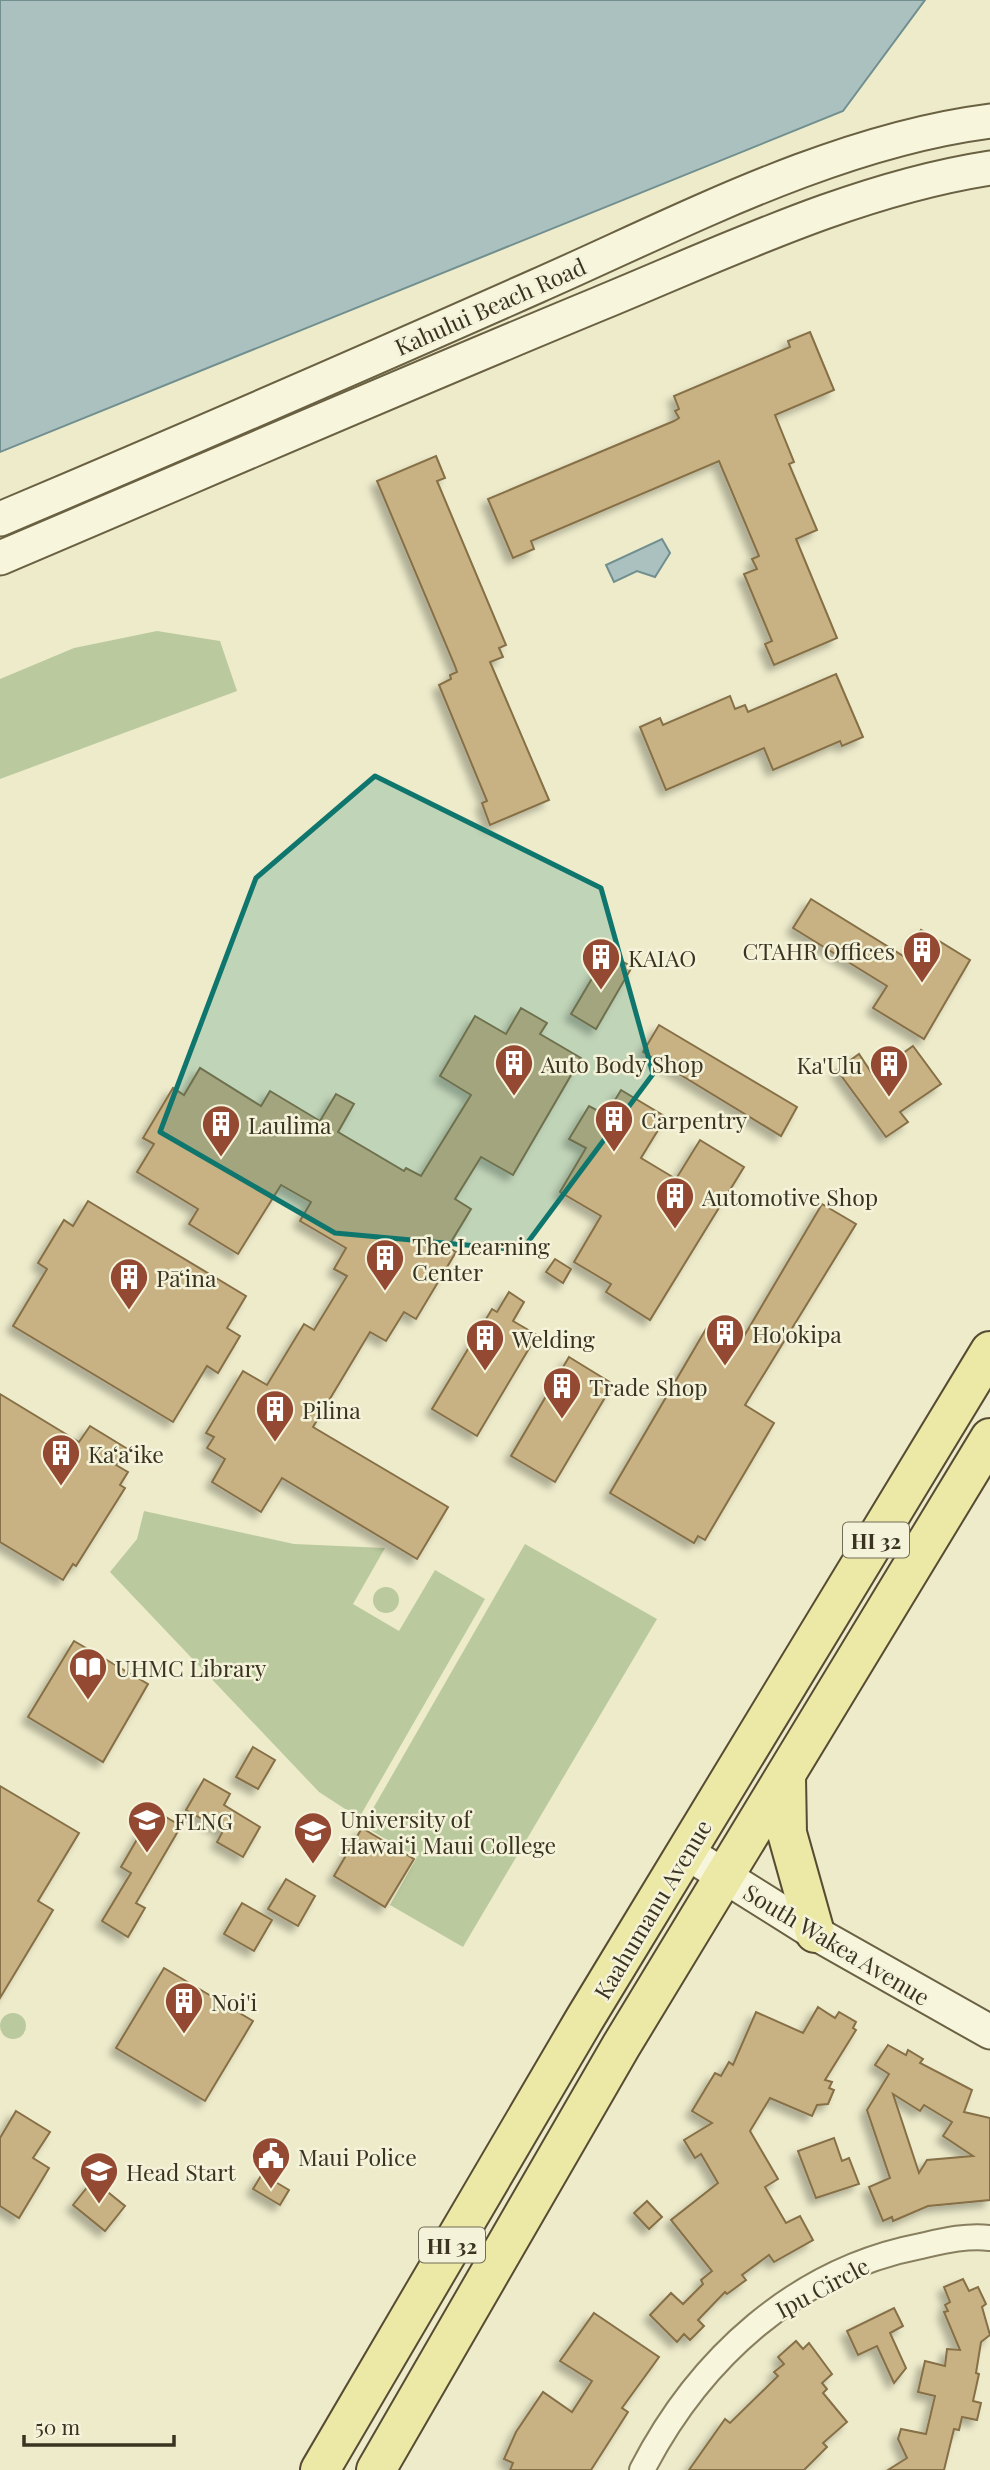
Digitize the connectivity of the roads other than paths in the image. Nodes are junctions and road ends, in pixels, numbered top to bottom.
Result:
1 (990, 121) edge
2 (990, 168) edge
3 (220, 423) junction
4 (229, 460) junction
5 (0, 519) edge
6 (0, 558) edge
7 (990, 1351) edge
8 (990, 1438) edge
9 (786, 1777) junction
10 (686, 1852) junction
11 (725, 1877) junction
12 (815, 1933) junction
13 (990, 2032) edge
14 (990, 2238) edge
15 (320, 2470) edge
16 (376, 2470) edge
17 (642, 2470) edge

1 - 3 main road, Kahului Beach Road
2 - 4 main road, Kahului Beach Road
3 - 4 main road
3 - 5 main road, Kahului Beach Road
4 - 6 main road, Kahului Beach Road
7 - 10 main road, Kaahumanu Avenue / HI 32
8 - 9 main road, Kaahumanu Avenue / HI 32
9 - 11 main road, Kaahumanu Avenue / HI 32
9 - 12 main road
10 - 11 main road, South Wakea Avenue
10 - 15 main road, Kaahumanu Avenue / HI 32
11 - 12 main road, South Wakea Avenue
11 - 16 main road, Kaahumanu Avenue / HI 32
12 - 13 main road, South Wakea Avenue
14 - 17 street, Ipu Circle

